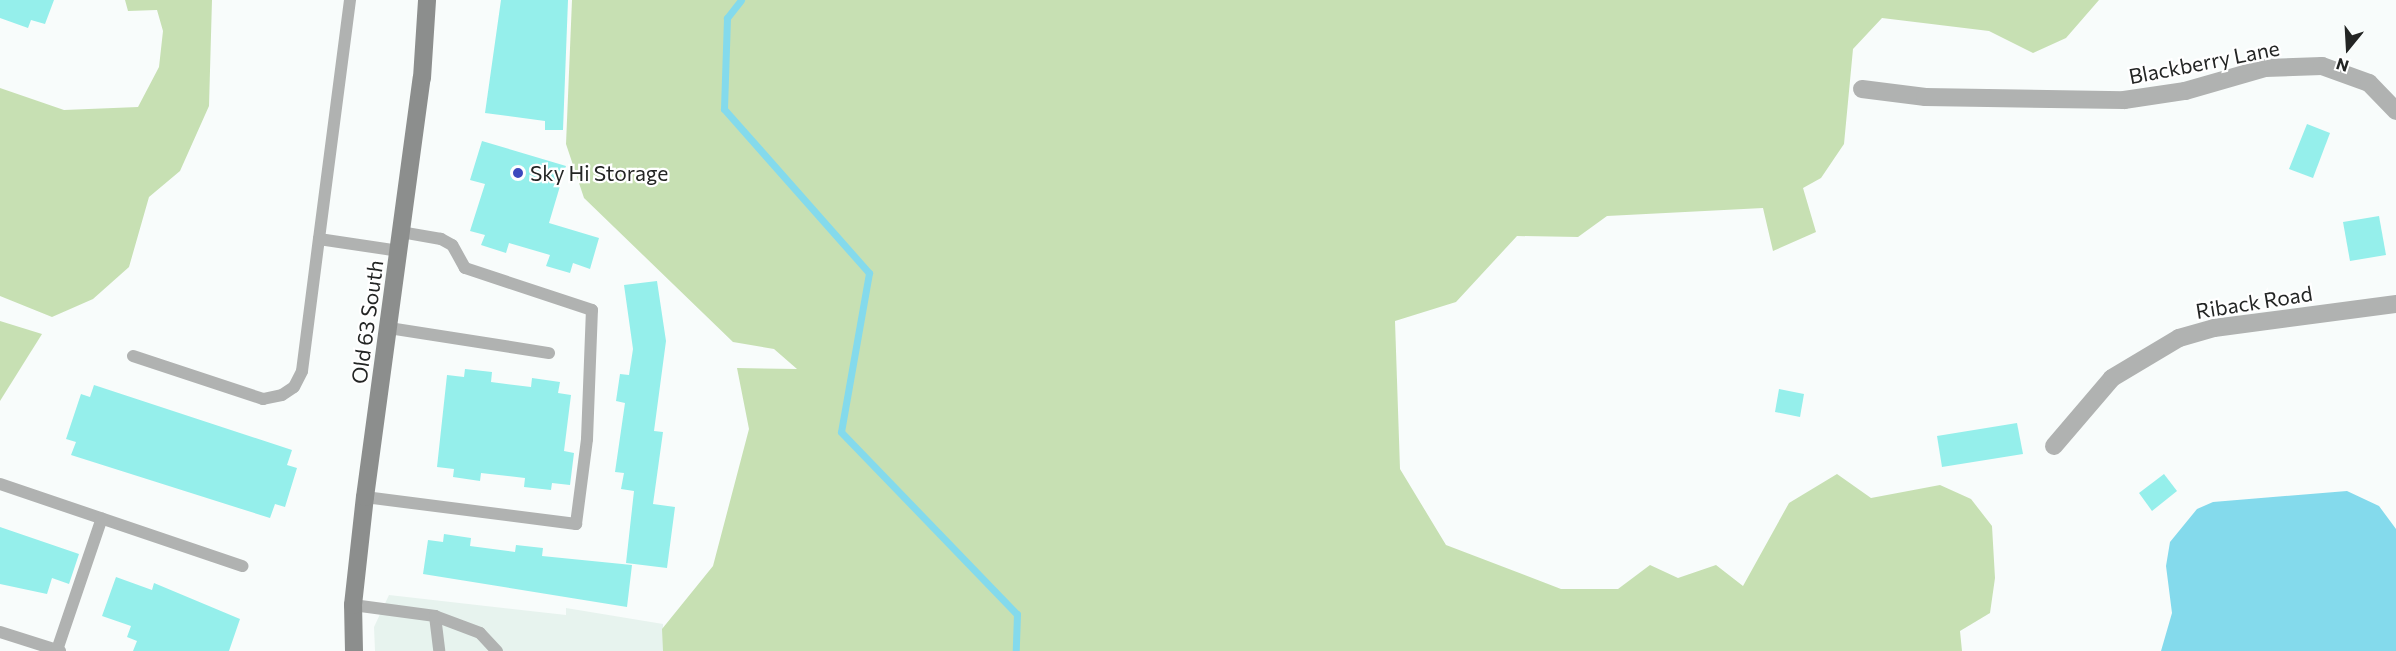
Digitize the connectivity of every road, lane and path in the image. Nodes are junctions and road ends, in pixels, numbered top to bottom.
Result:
1 (350, 0) edge
2 (427, 0) edge
3 (1862, 89) dead end
4 (2396, 111) edge
5 (402, 232) junction
6 (319, 239) junction
7 (399, 251) junction
8 (2396, 304) edge
9 (389, 328) junction
10 (549, 353) dead end
11 (133, 356) dead end
12 (2054, 446) dead end
13 (0, 484) edge
14 (365, 497) junction
15 (102, 518) junction
16 (242, 566) dead end
17 (353, 605) junction
18 (435, 616) junction
19 (0, 632) edge
20 (59, 651) edge
21 (354, 651) edge
22 (439, 651) edge
23 (497, 651) edge

1 - 6 lane
2 - 5 main road, Old 63 South
3 - 4 street, Blackberry Lane
5 - 7 main road, Old 63 South
5 - 14 lane
6 - 7 lane
6 - 11 lane
7 - 9 main road, Old 63 South
8 - 12 street, Riback Road
9 - 10 lane
9 - 14 main road, Old 63 South
13 - 15 lane
14 - 17 main road, Old 63 South
15 - 16 lane
15 - 20 lane
17 - 18 lane
17 - 21 main road, Old 63 South
18 - 22 lane
18 - 23 lane
19 - 20 lane

